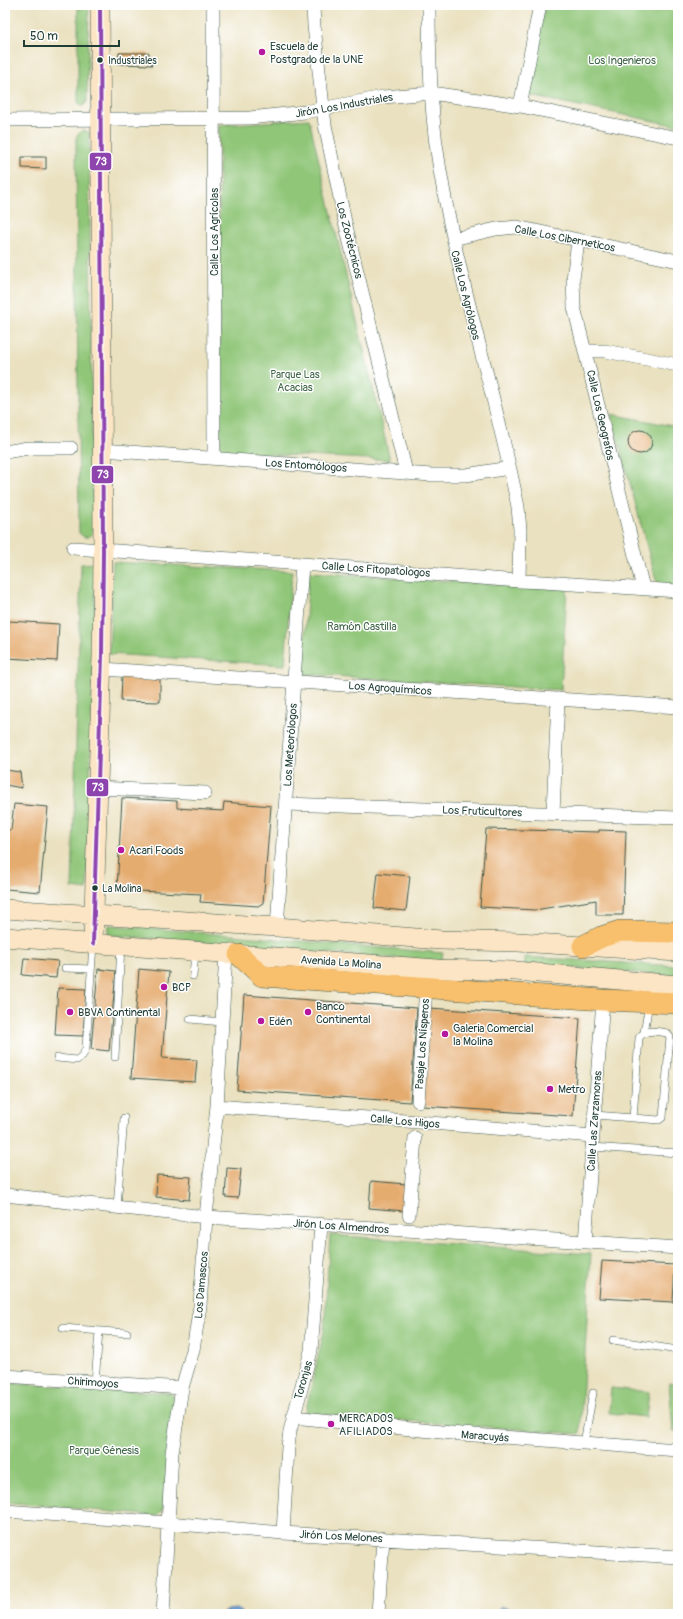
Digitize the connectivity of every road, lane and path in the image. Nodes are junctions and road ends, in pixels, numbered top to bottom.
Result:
1 (100, 5) edge
2 (213, 5) edge
3 (314, 5) edge
4 (429, 5) edge
5 (540, 5) edge
6 (431, 93) junction
7 (520, 106) junction
8 (322, 108) junction
9 (100, 119) junction
10 (214, 119) junction
11 (5, 120) edge
12 (678, 138) edge
13 (453, 239) junction
14 (578, 241) junction
15 (678, 261) edge
16 (586, 351) junction
17 (678, 365) edge
18 (71, 448) dead end
19 (102, 450) junction
20 (5, 452) edge
21 (214, 458) junction
22 (509, 468) junction
23 (406, 472) junction
24 (73, 548) dead end
25 (103, 550) junction
26 (302, 564) junction
27 (519, 581) junction
28 (643, 588) junction
29 (678, 591) edge
30 (102, 669) junction
31 (294, 682) junction
32 (558, 699) junction
33 (678, 707) edge
34 (98, 788) junction
35 (205, 793) dead end
36 (286, 804) junction
37 (553, 813) junction
38 (678, 818) edge
39 (5, 909) edge
40 (63, 913) junction
41 (95, 915) junction
42 (277, 927) junction
43 (678, 932) edge
44 (5, 937) edge
45 (441, 940) junction
46 (62, 941) junction
47 (93, 944) junction
48 (121, 946) junction
49 (583, 946) junction
50 (195, 952) junction
51 (678, 952) edge
52 (233, 954) junction
53 (65, 968) dead end
54 (91, 969) junction
55 (437, 969) junction
56 (498, 971) junction
57 (193, 976) dead end
58 (678, 985) edge
59 (426, 988) junction
60 (650, 992) junction
61 (548, 997) junction
62 (603, 1000) junction
63 (678, 1003) edge
64 (190, 1019) dead end
65 (222, 1022) junction
66 (644, 1033) junction
67 (115, 1057) dead end
68 (57, 1058) dead end
69 (418, 1101) dead end
70 (217, 1106) junction
71 (595, 1115) junction
72 (124, 1118) dead end
73 (633, 1118) junction
74 (415, 1138) dead end
75 (593, 1142) junction
76 (678, 1153) edge
77 (5, 1195) edge
78 (117, 1207) junction
79 (409, 1215) dead end
80 (206, 1217) junction
81 (321, 1225) junction
82 (586, 1242) junction
83 (678, 1248) edge
84 (63, 1328) dead end
85 (99, 1331) junction
86 (127, 1333) dead end
87 (614, 1340) dead end
88 (678, 1350) edge
89 (5, 1376) edge
90 (95, 1383) junction
91 (182, 1388) junction
92 (593, 1393) dead end
93 (293, 1417) junction
94 (584, 1443) junction
95 (678, 1450) edge
96 (5, 1511) edge
97 (168, 1522) junction
98 (283, 1533) junction
99 (382, 1538) junction
100 (678, 1557) edge
101 (163, 1614) edge
102 (378, 1614) edge

1 - 9 main road
2 - 10 street, Calle Los Agrícolas
3 - 8 street, Los Zootécnicos
4 - 6 street, Calle Los Agrólogos
5 - 7 street
6 - 7 street, Jirón Los Industriales
6 - 8 street, Jirón Los Industriales
6 - 13 street, Calle Los Agrólogos
7 - 12 street, Jirón Los Industriales
8 - 10 street, Jirón Los Industriales
8 - 23 street, Los Zootécnicos
9 - 10 street, Jirón Los Industriales
9 - 11 street, Jirón Los Industriales
9 - 19 main road
10 - 21 street, Calle Los Agrícolas
13 - 14 street, Calle Los Ciberneticos
13 - 22 street, Calle Los Agrólogos
14 - 15 street, Calle Los Ciberneticos
14 - 16 street, Calle Los Geografos
16 - 17 street
16 - 28 street, Calle Los Geografos
18 - 20 street
19 - 21 street, Los Entomólogos
19 - 25 main road
21 - 23 street, Los Entomólogos
22 - 23 street, Los Entomólogos
22 - 27 street, Calle Los Agrólogos
24 - 25 street, Calle Los Fitopatologos
25 - 26 street, Calle Los Fitopatologos
25 - 30 main road
26 - 27 street, Calle Los Fitopatologos
26 - 31 street, Los Meteorólogos
27 - 28 street, Calle Los Fitopatologos
28 - 29 street, Calle Los Fitopatologos
30 - 31 street, Los Agroquímicos
30 - 34 main road
31 - 32 street, Los Agroquímicos
31 - 36 street, Los Meteorólogos
32 - 33 street, Los Agroquímicos
32 - 37 street
34 - 35 street
34 - 41 main road
36 - 37 street, Los Fruticultores
36 - 42 street, Los Meteorólogos
37 - 38 street, Los Fruticultores
39 - 40 main road
40 - 41 main road
40 - 46 main road
41 - 42 main road
41 - 47 main road
42 - 45 main road
43 - 49 main road
44 - 46 main road, Avenida La Molina
45 - 49 main road
45 - 55 main road
46 - 47 main road, Avenida La Molina
47 - 48 main road, Avenida La Molina
47 - 54 lane
48 - 50 main road, Avenida La Molina
48 - 67 lane
49 - 51 main road
50 - 52 main road, Avenida La Molina
50 - 57 lane
52 - 55 main road, Avenida La Molina
52 - 59 main road
52 - 65 street, Los Damascos
53 - 54 lane
54 - 68 lane
55 - 56 main road, Avenida La Molina
56 - 60 main road, Avenida La Molina
56 - 61 main road
58 - 60 main road, Avenida La Molina
59 - 61 main road
59 - 69 street, Pasaje Los Nísperos
60 - 62 main road
60 - 63 main road
60 - 66 lane
61 - 62 main road
62 - 71 street, Calle Las Zarzamoras
64 - 65 lane
65 - 70 street, Los Damascos
66 - 73 lane
66 - 73 lane
70 - 75 street, Calle Los Higos
70 - 80 street, Los Damascos
71 - 73 lane
71 - 75 street, Calle Las Zarzamoras
72 - 78 lane
74 - 79 street
75 - 76 lane
75 - 82 street, Calle Las Zarzamoras
77 - 78 street, Jirón Los Almendros
78 - 80 street, Jirón Los Almendros
80 - 81 street, Jirón Los Almendros
80 - 91 street, Los Damascos
81 - 82 street, Jirón Los Almendros
81 - 93 street, Toronjas
82 - 83 street, Jirón Los Almendros
84 - 85 lane
85 - 86 lane
85 - 90 lane
87 - 88 lane
89 - 90 street, Chirimoyos
90 - 91 street, Chirimoyos
91 - 97 street, Los Damascos
92 - 94 lane
93 - 94 street, Maracuyás
93 - 98 street, Toronjas
94 - 95 street, Maracuyás
96 - 97 street, Jirón Los Melones
97 - 98 street, Jirón Los Melones
97 - 101 street, Los Damascos
98 - 99 street, Jirón Los Melones
99 - 100 street, Jirón Los Melones
99 - 102 street

